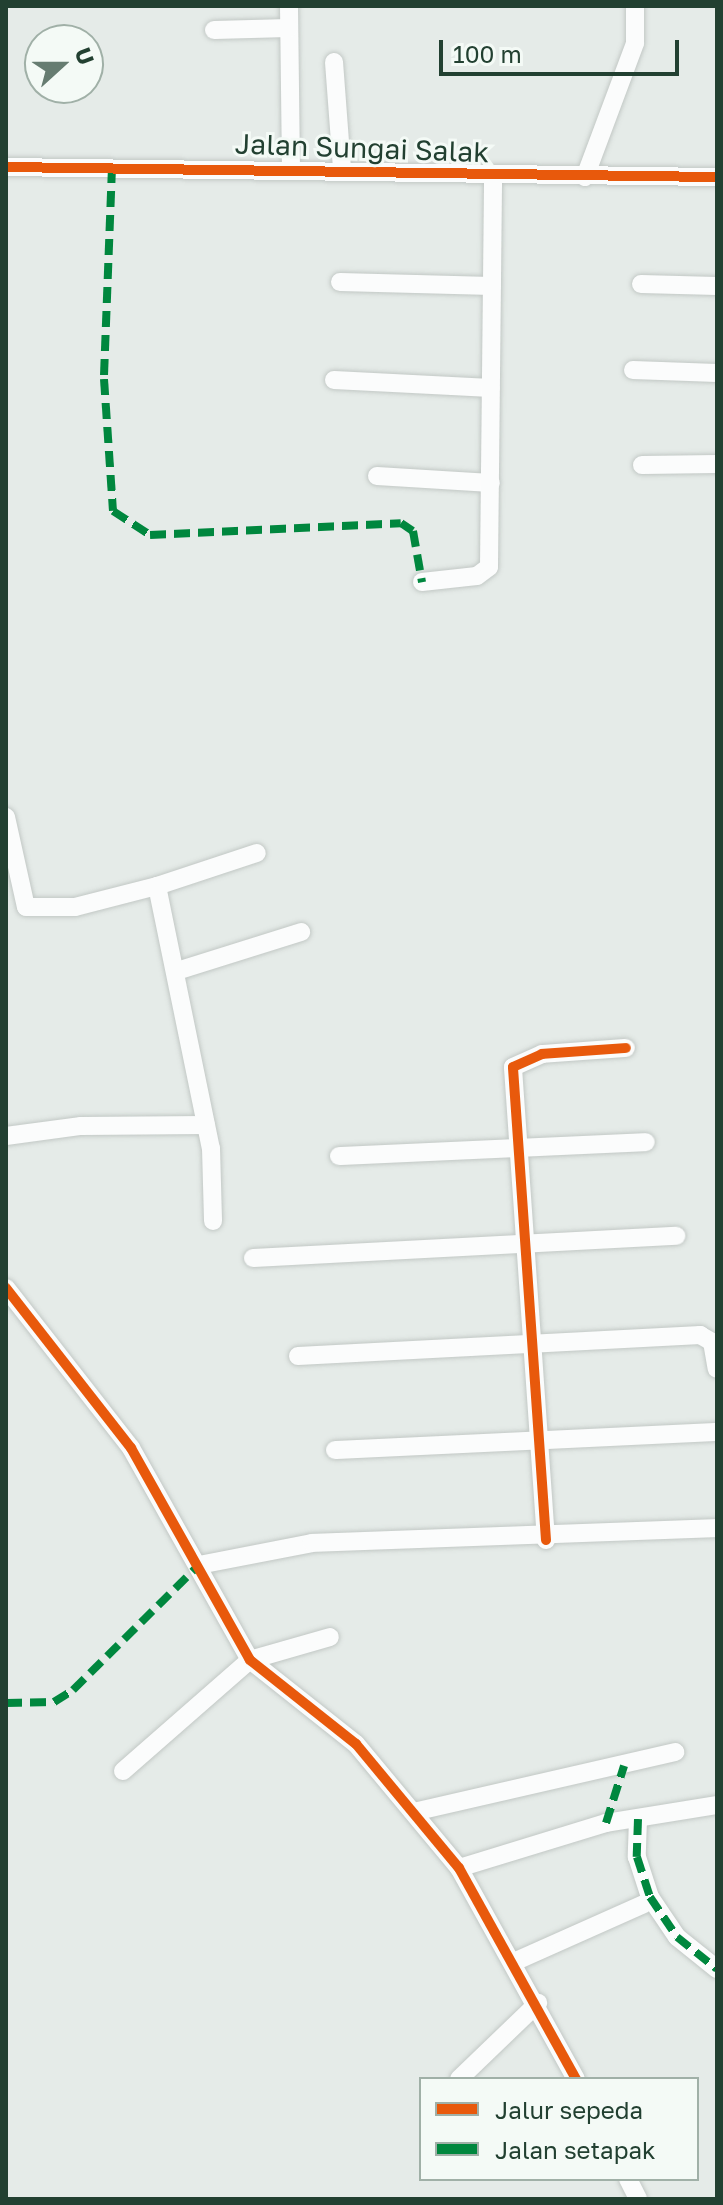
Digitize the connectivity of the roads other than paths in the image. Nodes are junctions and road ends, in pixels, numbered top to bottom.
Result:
1 (289, 6) edge
2 (635, 6) edge
3 (289, 28) junction
4 (214, 30) dead end
5 (334, 62) dead end
6 (6, 167) edge
7 (291, 169) junction
8 (342, 169) junction
9 (493, 177) junction
10 (585, 177) junction
11 (717, 177) edge
12 (340, 282) dead end
13 (641, 284) dead end
14 (492, 286) junction
15 (717, 286) edge
16 (633, 370) dead end
17 (717, 373) edge
18 (334, 380) dead end
19 (491, 388) junction
20 (717, 463) edge
21 (642, 465) dead end
22 (377, 476) dead end
23 (491, 483) junction
24 (422, 582) dead end
25 (6, 817) edge
26 (257, 853) dead end
27 (157, 886) junction
28 (301, 932) dead end
29 (180, 970) junction
30 (626, 1048) dead end
31 (206, 1125) junction
32 (6, 1136) edge
33 (646, 1142) dead end
34 (518, 1148) junction
35 (339, 1156) dead end
36 (213, 1221) dead end
37 (676, 1236) dead end
38 (528, 1244) junction
39 (253, 1258) dead end
40 (6, 1288) edge
41 (538, 1343) junction
42 (298, 1356) dead end
43 (717, 1369) edge
44 (717, 1432) edge
45 (541, 1442) junction
46 (335, 1450) dead end
47 (717, 1528) edge
48 (546, 1540) junction
49 (199, 1565) junction
50 (330, 1637) dead end
51 (250, 1660) junction
52 (675, 1752) dead end
53 (123, 1771) dead end
54 (717, 1805) edge
55 (418, 1811) junction
56 (638, 1819) junction
57 (459, 1868) junction
58 (644, 1904) dead end
59 (516, 1961) junction
60 (717, 1969) edge
61 (538, 2003) junction
62 (461, 2077) edge
63 (575, 2077) edge
64 (629, 2181) edge
65 (638, 2199) edge

1 - 3 street
2 - 10 street
3 - 4 street
3 - 7 street
5 - 8 street
6 - 7 street, Jalan Sungai Salak
7 - 8 street, Jalan Sungai Salak
8 - 9 street, Jalan Sungai Salak
9 - 10 street, Jalan Sungai Salak
9 - 14 street
10 - 11 street, Jalan Sungai Salak
12 - 14 street
13 - 15 street
14 - 19 street
16 - 17 street
18 - 19 street
19 - 23 street
20 - 21 street
22 - 23 street
23 - 24 street
25 - 27 street
26 - 27 street
27 - 29 street
28 - 29 street
29 - 31 street
30 - 34 street
31 - 32 street
31 - 36 street
33 - 34 street
34 - 35 street
34 - 38 street
37 - 38 street
38 - 39 street
38 - 41 street
40 - 49 street
41 - 42 street
41 - 43 street
41 - 45 street
44 - 45 street
45 - 46 street
45 - 48 street
47 - 48 street
48 - 49 street
49 - 51 street
50 - 51 street
51 - 53 street
51 - 55 street
52 - 55 street
54 - 56 street
55 - 57 street
56 - 57 street
56 - 60 street
57 - 59 street
58 - 59 street
59 - 61 street
61 - 62 street
61 - 63 street
64 - 65 street

